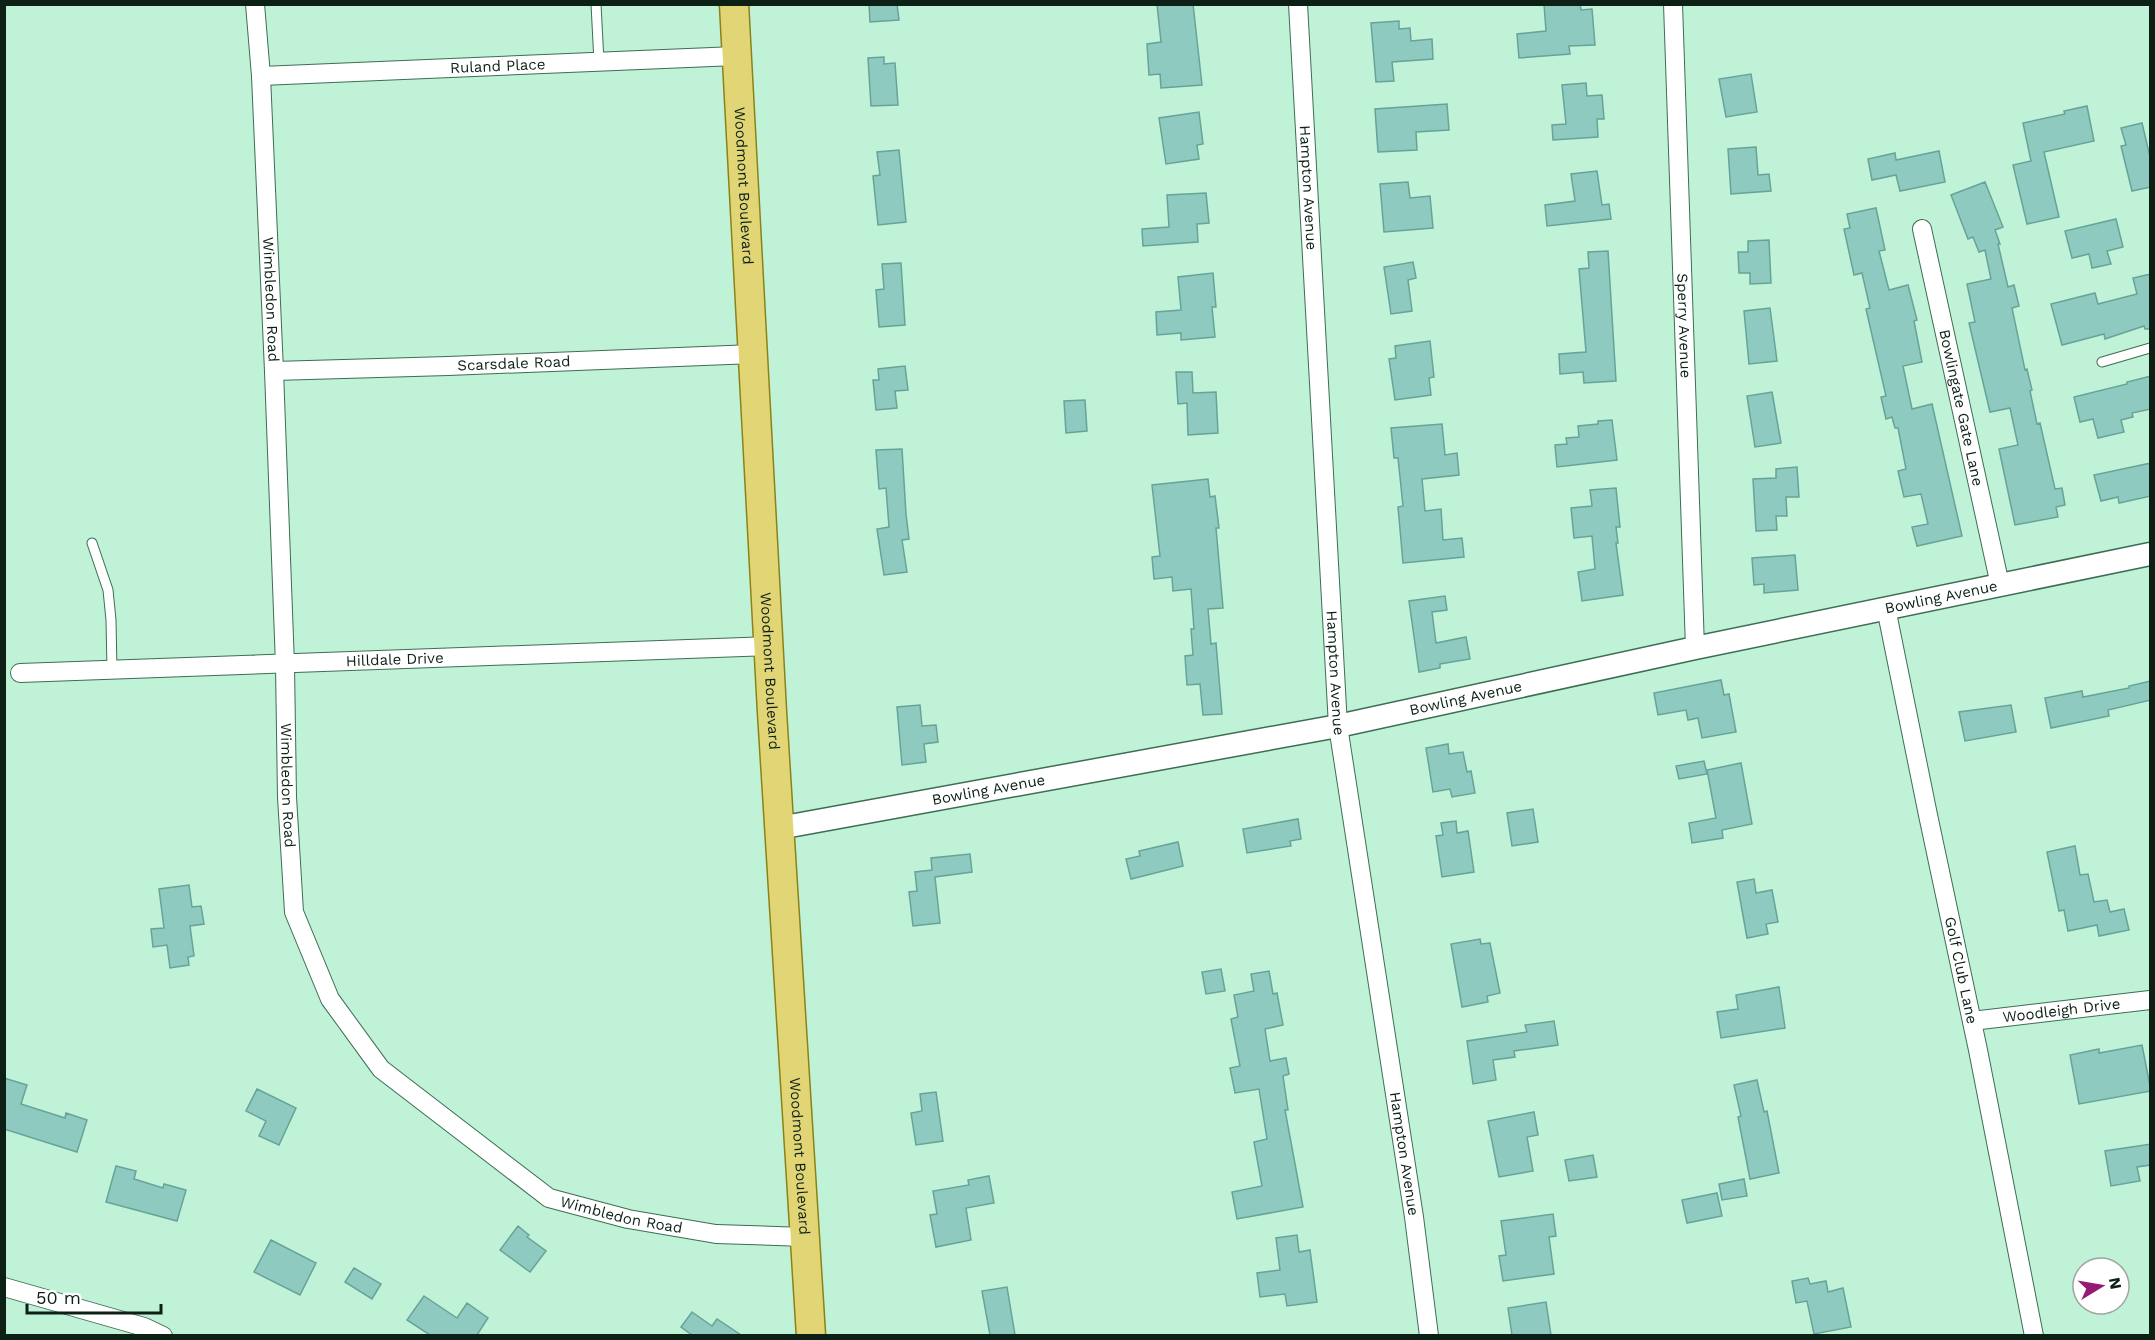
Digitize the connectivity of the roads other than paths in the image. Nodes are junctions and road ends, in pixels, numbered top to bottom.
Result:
1 (255, 4) edge
2 (596, 4) edge
3 (734, 4) edge
4 (1298, 4) edge
5 (1673, 4) edge
6 (736, 56) junction
7 (599, 62) junction
8 (261, 76) junction
9 (1922, 229) dead end
10 (2151, 348) edge
11 (754, 354) junction
12 (2102, 362) dead end
13 (274, 371) junction
14 (92, 543) dead end
15 (2151, 554) edge
16 (2000, 585) junction
17 (1886, 608) junction
18 (768, 646) junction
19 (1695, 648) junction
20 (285, 665) junction
21 (112, 670) junction
22 (20, 673) dead end
23 (1338, 726) junction
24 (779, 828) junction
25 (2151, 999) edge
26 (1972, 1021) junction
27 (805, 1238) junction
28 (4, 1287) edge
29 (163, 1335) edge
30 (811, 1335) edge
31 (1430, 1335) edge
32 (2034, 1335) edge

1 - 8 street, Wimbledon Road
2 - 7 lane
3 - 6 main road, Woodmont Boulevard
4 - 23 street, Hampton Avenue
5 - 19 street, Sperry Avenue
6 - 7 street, Ruland Place
6 - 11 main road, Woodmont Boulevard
7 - 8 street, Ruland Place
8 - 13 street, Wimbledon Road
9 - 16 street, Bowlingate Gate Lane
10 - 12 lane
11 - 13 street, Scarsdale Road
11 - 18 main road, Woodmont Boulevard
13 - 20 street, Wimbledon Road
14 - 21 lane
15 - 16 street, Bowling Avenue
16 - 17 street, Bowling Avenue
17 - 19 street, Bowling Avenue
17 - 26 street, Golf Club Lane
18 - 20 street, Hilldale Drive
18 - 24 main road, Woodmont Boulevard
19 - 23 street, Bowling Avenue
20 - 21 street, Hilldale Drive
20 - 27 street, Wimbledon Road
21 - 22 street, Hilldale Drive
23 - 24 street, Bowling Avenue
23 - 31 street, Hampton Avenue
24 - 27 main road, Woodmont Boulevard
25 - 26 street, Woodleigh Drive
26 - 32 street, Golf Club Lane
27 - 30 main road, Woodmont Boulevard
28 - 29 street

